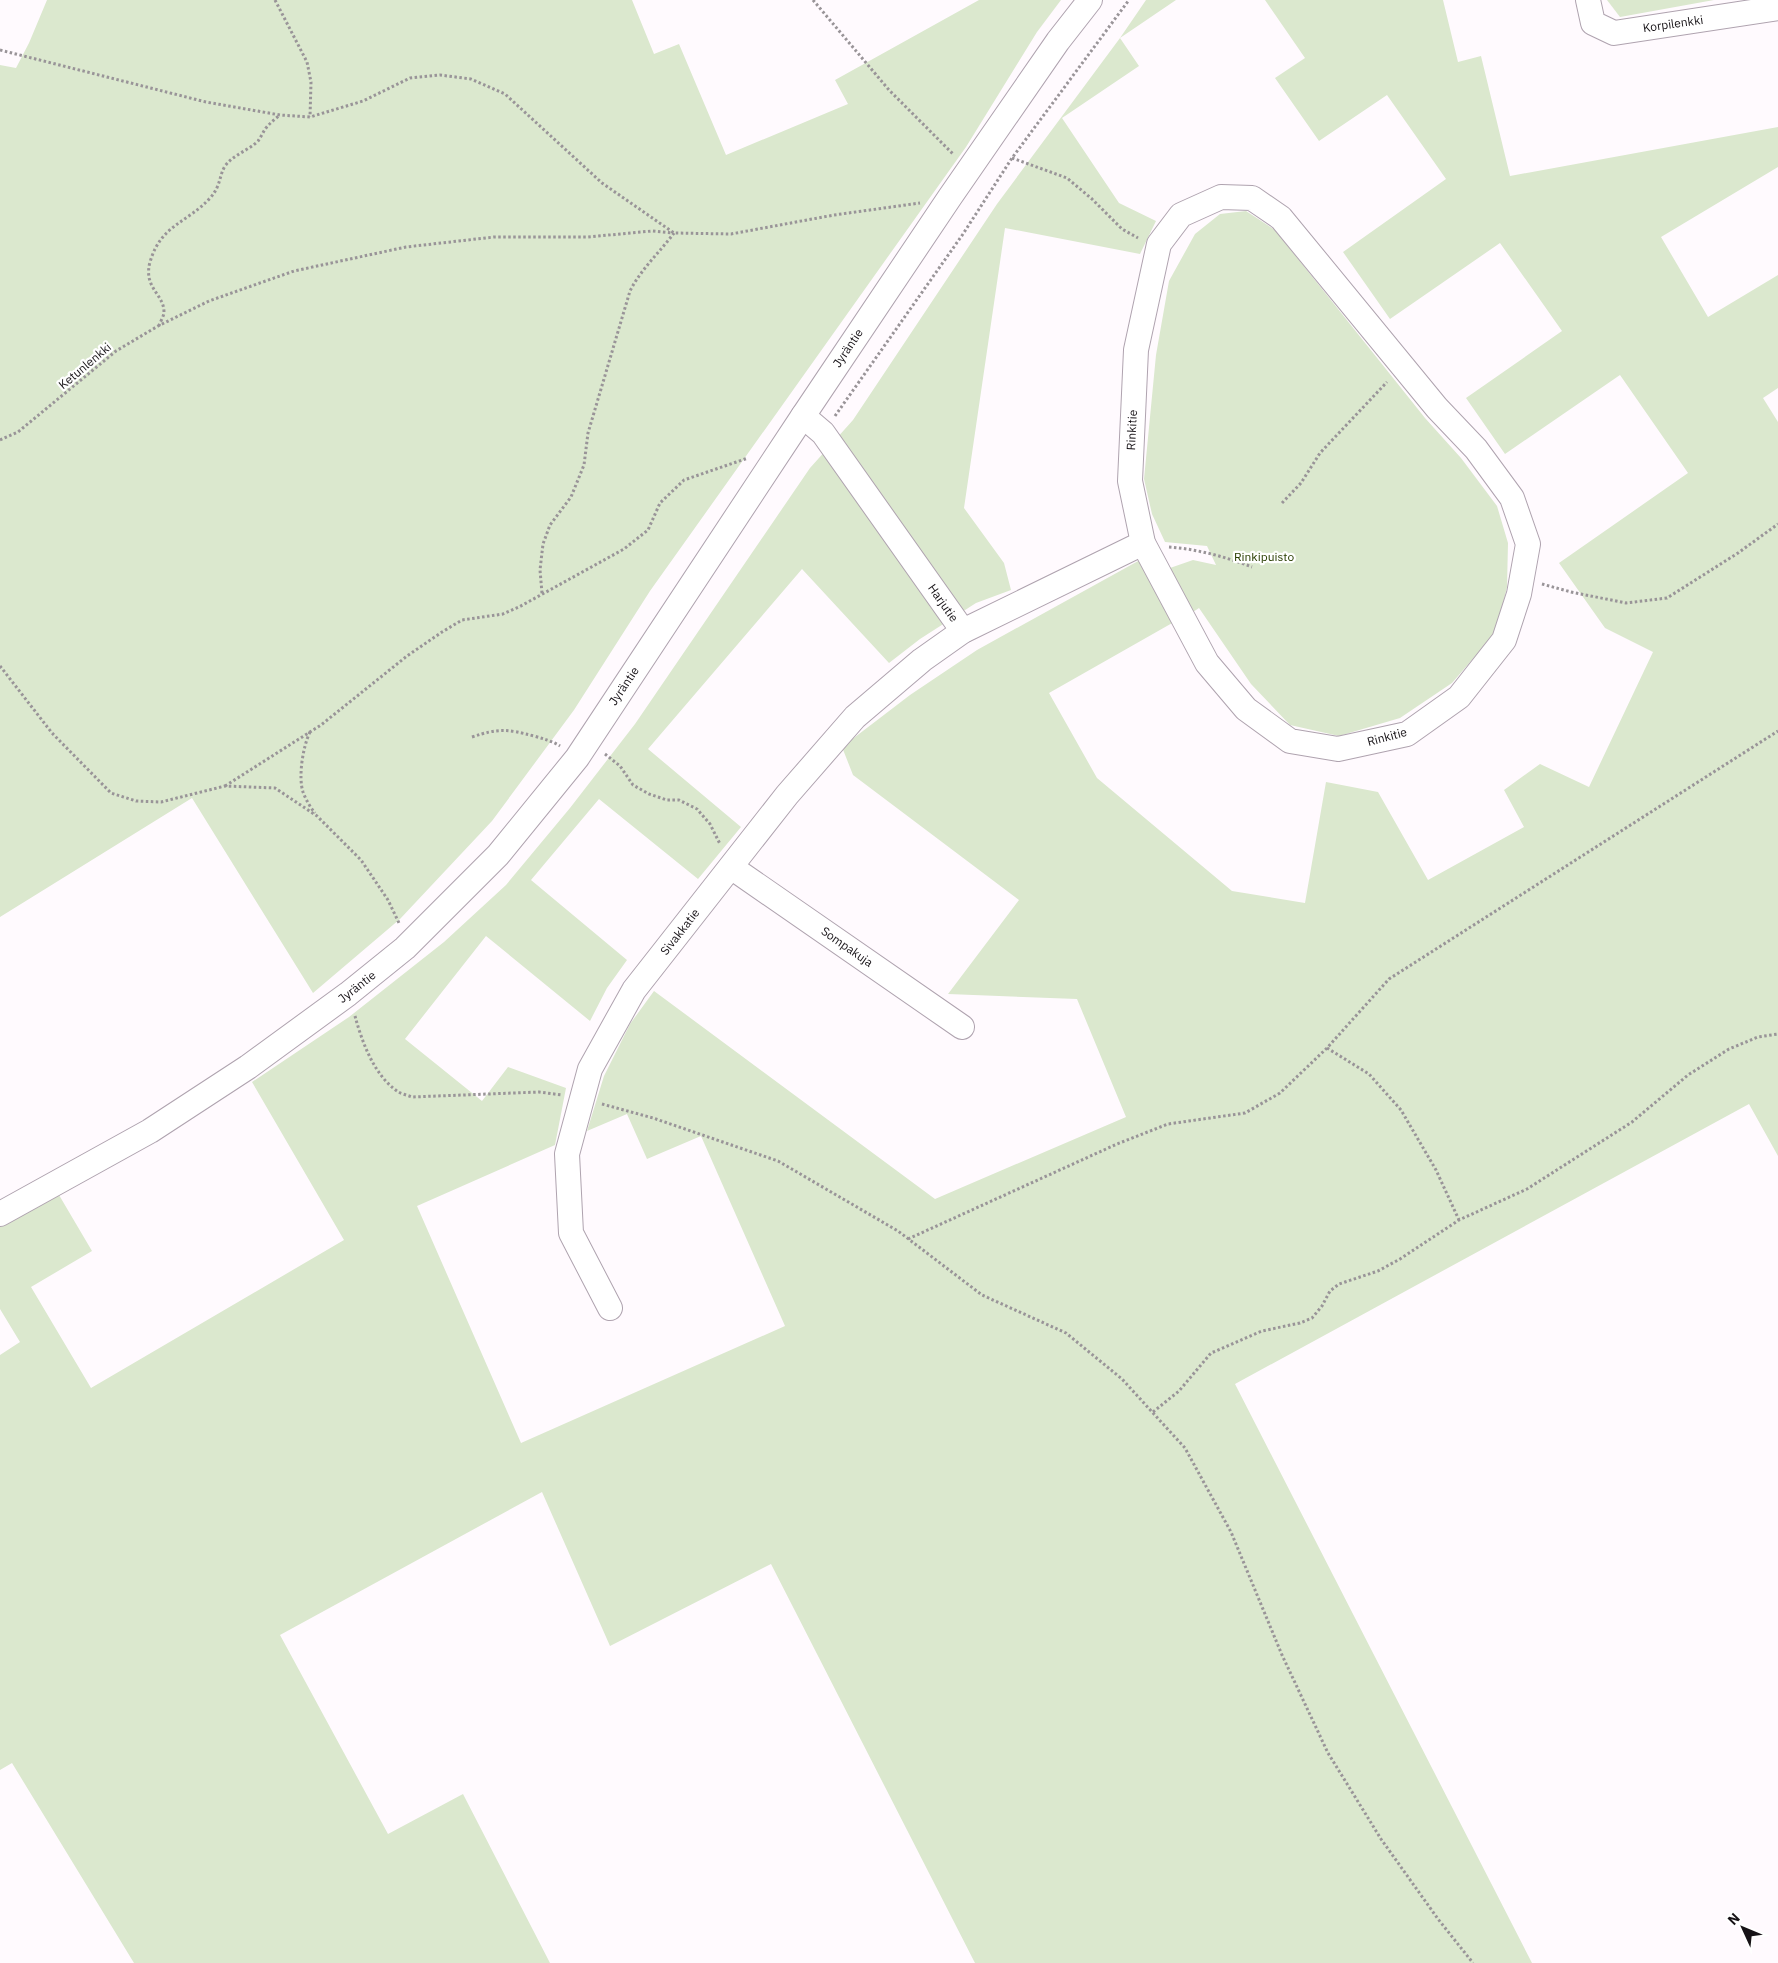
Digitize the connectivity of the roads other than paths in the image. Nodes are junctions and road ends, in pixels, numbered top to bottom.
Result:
1 (1090, 0) edge
2 (1588, 0) edge
3 (1778, 8) edge
4 (803, 416) junction
5 (1145, 546) junction
6 (963, 631) junction
7 (734, 863) junction
8 (962, 1027) dead end
9 (0, 1214) edge
10 (610, 1308) dead end

1 - 4 street, Jyräntie
2 - 3 street, Korpilenkki
4 - 6 street, Harjutie
4 - 9 street, Jyräntie
5 - 5 street, Rinkitie
5 - 6 street, Harjutie
6 - 7 street, Sivakkatie
7 - 8 street, Sompakuja
7 - 10 street, Sivakkatie

